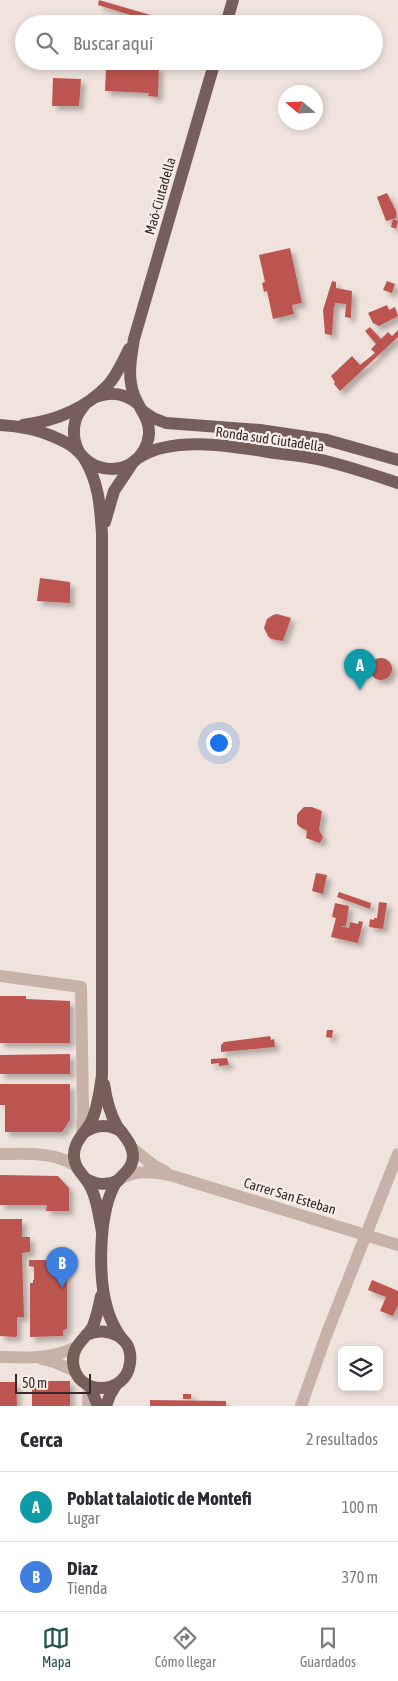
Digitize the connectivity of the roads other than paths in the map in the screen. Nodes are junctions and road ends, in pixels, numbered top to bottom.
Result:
1 (233, 0) edge
2 (229, 15) edge
3 (212, 70) edge
4 (134, 339) junction
5 (89, 401) junction
6 (142, 409) junction
7 (4, 425) edge
8 (82, 456) junction
9 (136, 460) junction
10 (398, 460) edge
11 (398, 483) edge
12 (102, 534) junction
13 (0, 976) edge
14 (102, 1075) junction
15 (124, 1134) junction
16 (81, 1137) junction
17 (132, 1148) junction
18 (0, 1154) edge
19 (43, 1154) junction
20 (398, 1154) edge
21 (76, 1166) junction
22 (173, 1176) junction
23 (86, 1179) junction
24 (120, 1179) junction
25 (102, 1232) junction
26 (365, 1235) junction
27 (398, 1245) edge
28 (102, 1281) junction
29 (86, 1336) junction
30 (122, 1339) junction
31 (76, 1347) junction
32 (0, 1358) edge
33 (32, 1358) junction
34 (75, 1371) junction
35 (116, 1385) junction
36 (90, 1386) junction
37 (88, 1406) edge
38 (98, 1406) edge
39 (106, 1406) edge
40 (301, 1406) edge

1 - 2 main road
3 - 4 main road, Maó-Ciutadella
4 - 5 main road
4 - 6 main road
5 - 6 main road
5 - 7 main road
5 - 8 main road
6 - 9 main road
6 - 10 main road, Ronda sud Ciutadella
7 - 8 main road
8 - 9 main road
8 - 12 main road
9 - 11 main road, Ronda sud Ciutadella
9 - 12 main road
12 - 14 main road
13 - 16 street
14 - 15 main road
14 - 16 main road
15 - 16 main road
15 - 17 main road
16 - 19 street
16 - 21 main road
17 - 22 street, Carrer San Esteban
17 - 24 main road
18 - 19 street
19 - 21 street
20 - 26 street
21 - 23 main road
22 - 24 street, Carrer San Esteban
22 - 26 street, Carrer San Esteban
23 - 24 main road
23 - 25 main road
24 - 25 main road
25 - 28 main road
26 - 27 street, Carrer San Esteban
26 - 40 street
28 - 29 main road
28 - 30 main road
29 - 30 main road
29 - 31 main road
30 - 35 main road
31 - 33 street
31 - 34 main road
32 - 33 street
33 - 34 street
34 - 36 main road
35 - 36 main road
35 - 39 main road
36 - 37 street
36 - 38 main road

